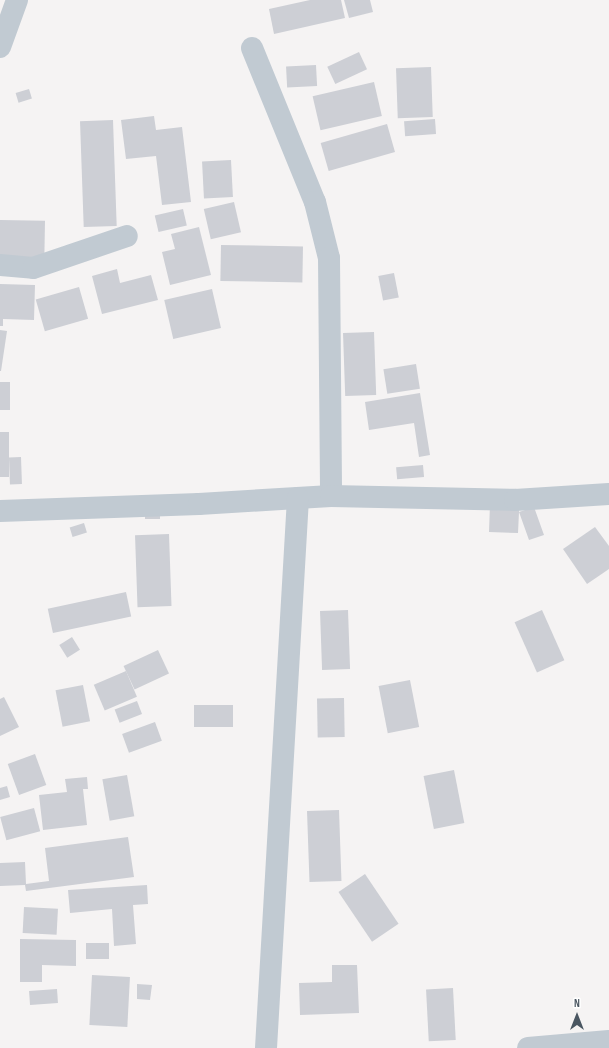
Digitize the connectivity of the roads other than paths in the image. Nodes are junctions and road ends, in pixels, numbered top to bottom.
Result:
1 (17, 0) edge
2 (0, 47) edge
3 (252, 48) dead end
4 (127, 236) dead end
5 (0, 265) edge
6 (609, 494) edge
7 (331, 496) junction
8 (298, 498) junction
9 (0, 511) edge
10 (609, 1041) edge
11 (266, 1048) edge
12 (528, 1048) edge

1 - 2 street
3 - 7 street
4 - 5 street
6 - 7 street
7 - 8 street
8 - 9 street
8 - 11 street
10 - 12 street

